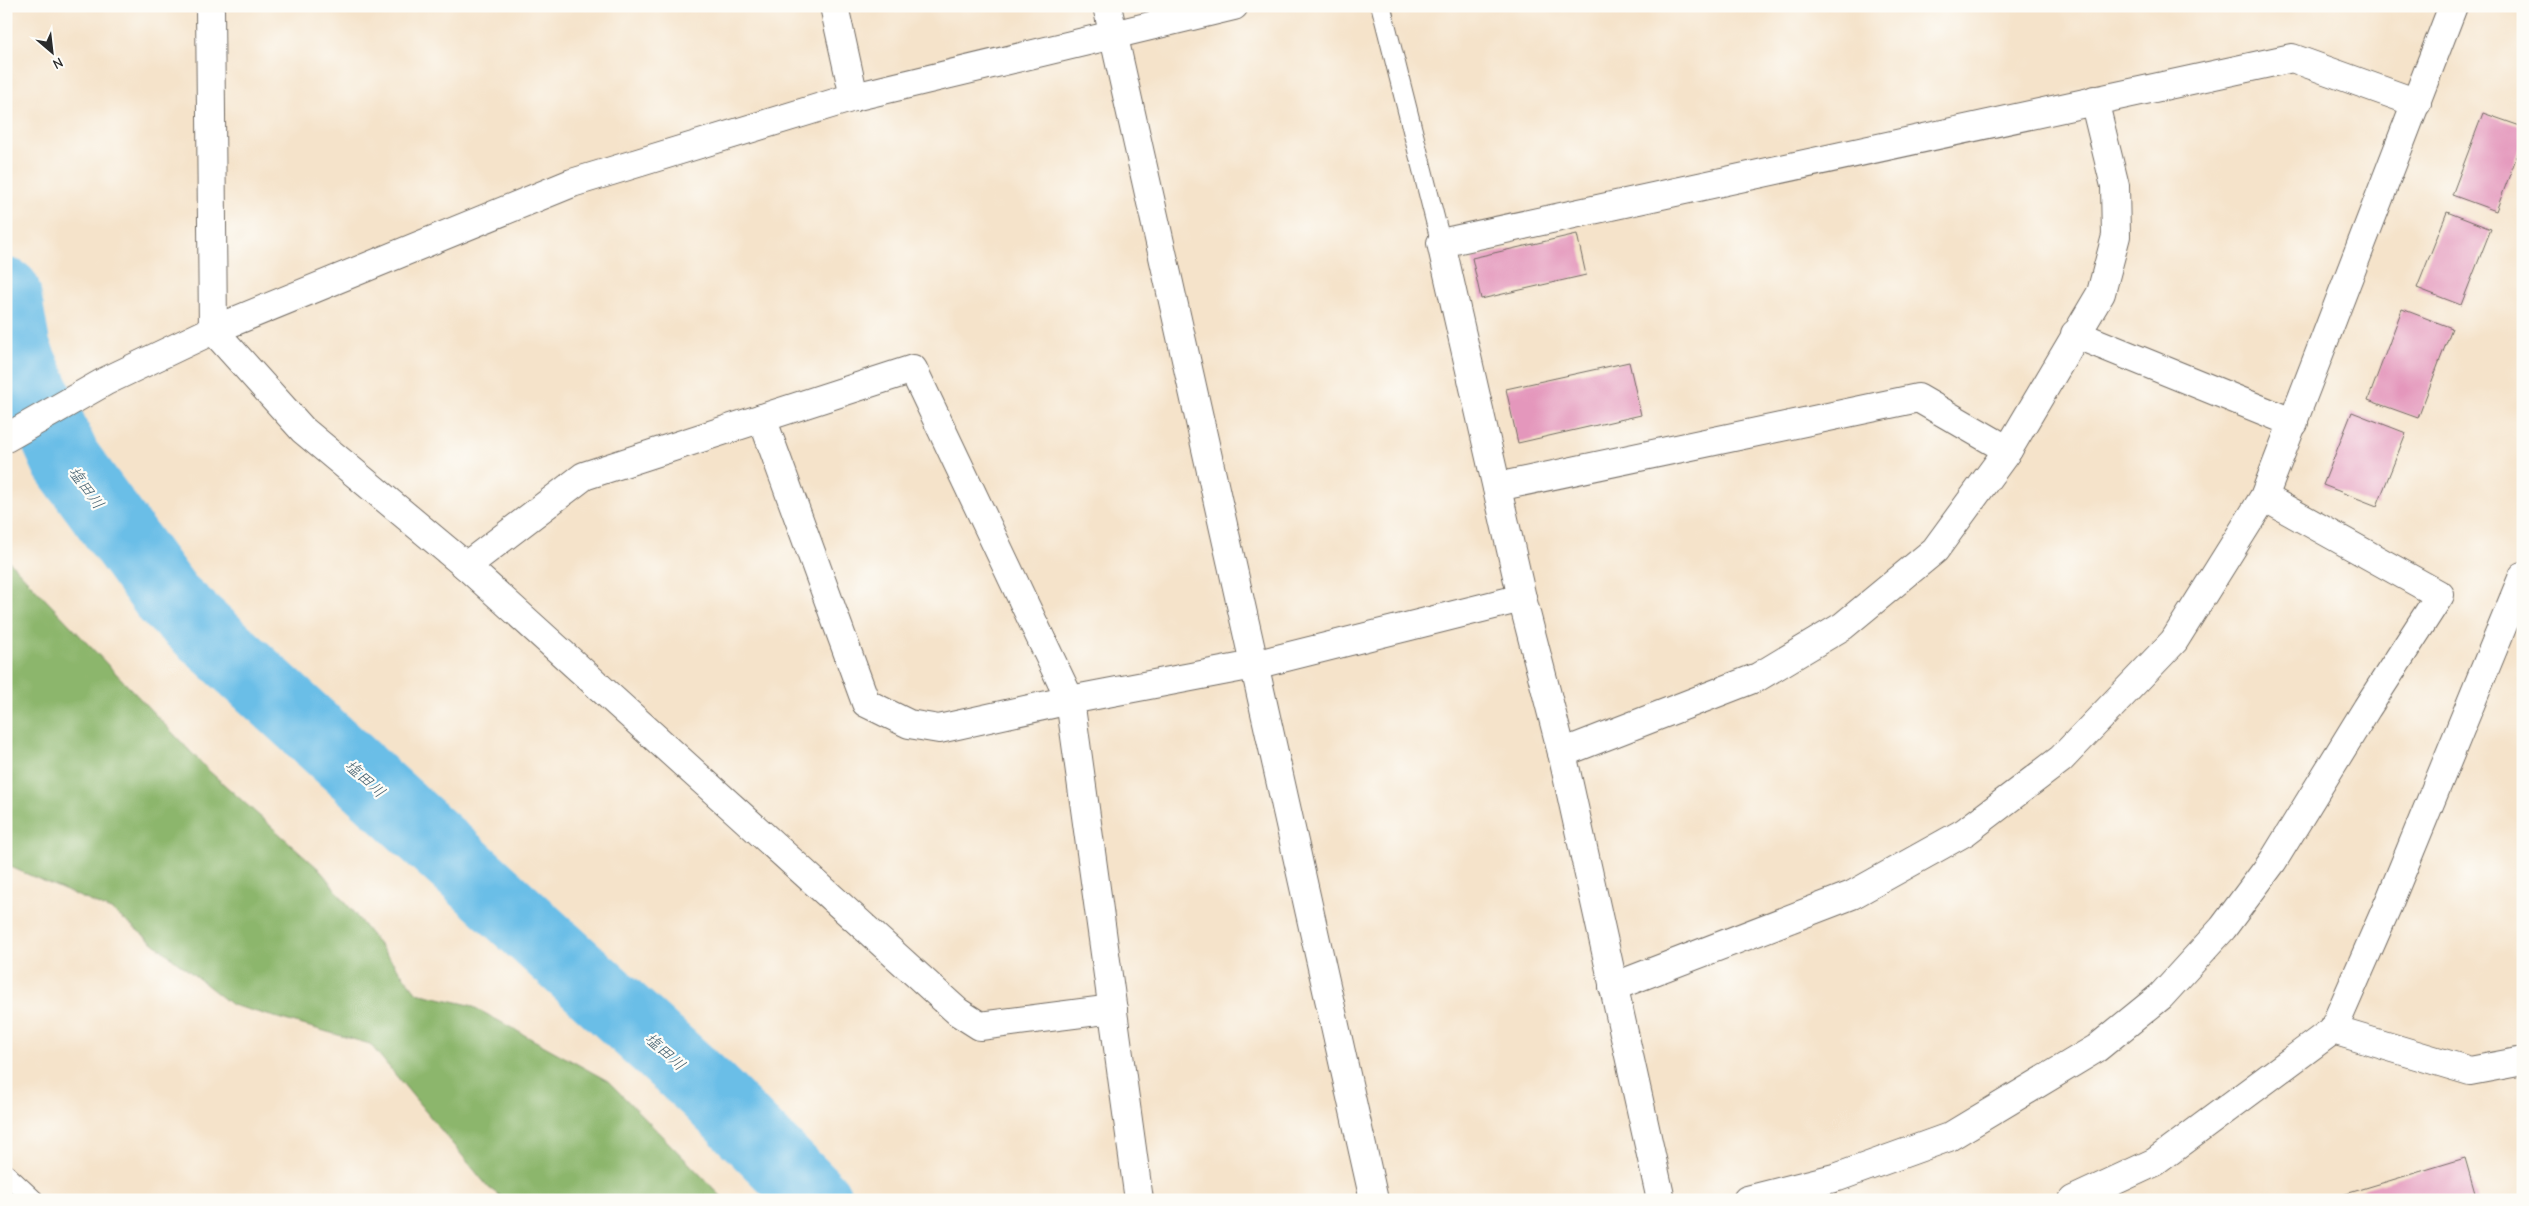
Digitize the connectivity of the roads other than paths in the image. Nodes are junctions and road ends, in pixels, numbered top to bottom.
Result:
1 (210, 6) edge
2 (834, 6) edge
3 (1107, 6) edge
4 (1234, 6) edge
5 (1381, 6) edge
6 (2454, 6) edge
7 (1113, 35) junction
8 (854, 97) junction
9 (2094, 100) junction
10 (2417, 103) junction
11 (1441, 244) junction
12 (213, 330) junction
13 (2075, 334) junction
14 (762, 418) junction
15 (2294, 423) junction
16 (6, 438) edge
17 (2008, 450) junction
18 (1497, 487) junction
19 (2264, 497) junction
20 (466, 566) junction
21 (2523, 576) edge
22 (1522, 598) junction
23 (1254, 665) junction
24 (1070, 700) junction
25 (1562, 753) junction
26 (1613, 987) junction
27 (1113, 1009) junction
28 (2333, 1030) junction
29 (2523, 1060) edge
30 (6, 1174) edge
31 (34, 1200) edge
32 (1139, 1200) edge
33 (1374, 1200) edge
34 (1661, 1200) edge
35 (1747, 1200) edge
36 (2074, 1200) edge

1 - 12 street
2 - 8 street
3 - 7 street
4 - 7 street
5 - 11 lane
6 - 10 street
7 - 8 street
7 - 23 street
8 - 12 street
9 - 10 street
9 - 11 street
9 - 13 street
10 - 15 street
11 - 18 street
12 - 16 street
12 - 20 street
13 - 15 street
13 - 17 street
14 - 20 street
14 - 24 street
14 - 24 street
15 - 19 street
17 - 18 street
17 - 25 street
18 - 22 street
19 - 26 street
19 - 35 street
20 - 27 street
21 - 28 street
22 - 23 street
22 - 25 street
23 - 24 street
23 - 33 street
24 - 27 street
25 - 26 street
26 - 34 street
27 - 32 street
28 - 29 street
28 - 36 street
30 - 31 lane

